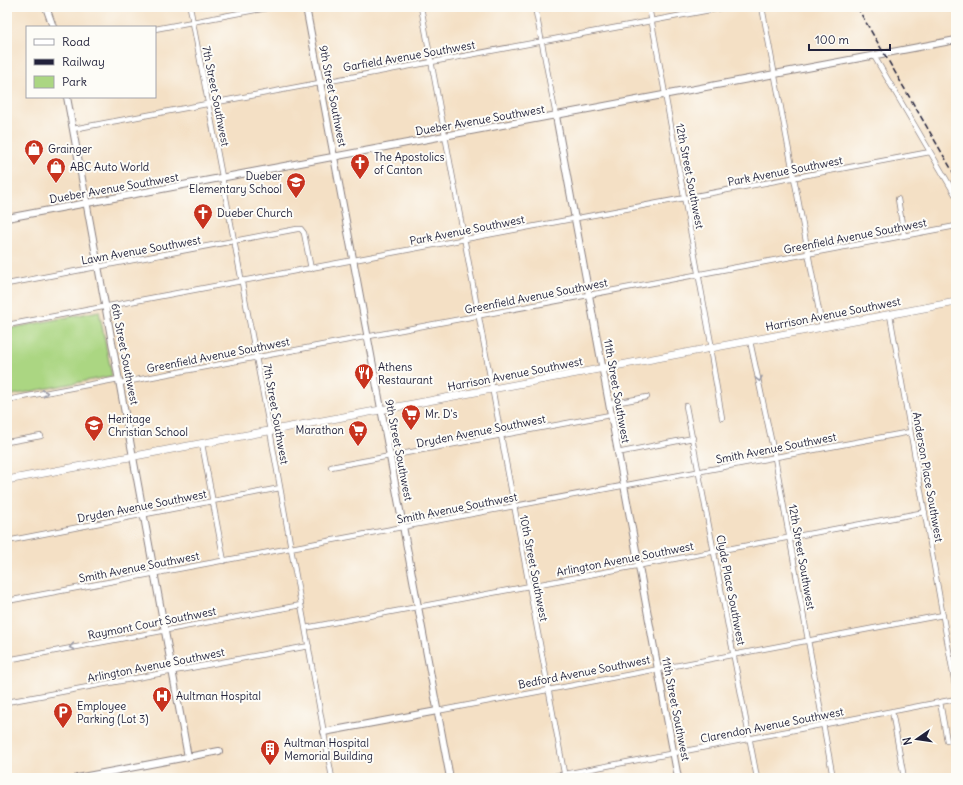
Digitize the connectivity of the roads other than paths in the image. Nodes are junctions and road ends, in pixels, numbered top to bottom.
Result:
1 (46, 7) edge
2 (190, 7) edge
3 (272, 7) edge
4 (306, 7) edge
5 (421, 7) edge
6 (536, 7) edge
7 (649, 7) edge
8 (726, 7) edge
9 (762, 7) edge
10 (652, 21) junction
11 (193, 22) junction
12 (53, 26) edge
13 (156, 29) edge
14 (956, 40) edge
15 (542, 41) junction
16 (874, 56) junction
17 (431, 62) junction
18 (775, 75) junction
19 (320, 82) junction
20 (665, 96) junction
21 (67, 98) edge
22 (208, 104) junction
23 (556, 116) junction
24 (73, 129) junction
25 (445, 137) junction
26 (930, 152) junction
27 (334, 157) junction
28 (222, 178) junction
29 (794, 178) junction
30 (956, 196) edge
31 (685, 199) junction
32 (898, 199) dead end
33 (86, 204) junction
34 (7, 218) edge
35 (575, 219) junction
36 (956, 226) edge
37 (904, 236) junction
38 (464, 240) junction
39 (234, 241) junction
40 (809, 254) junction
41 (353, 261) junction
42 (98, 266) junction
43 (311, 269) junction
44 (699, 274) junction
45 (242, 281) junction
46 (7, 284) edge
47 (589, 295) junction
48 (956, 302) edge
49 (106, 307) junction
50 (890, 315) junction
51 (478, 316) junction
52 (7, 326) edge
53 (822, 327) junction
54 (368, 336) junction
55 (750, 341) junction
56 (711, 348) junction
57 (256, 357) junction
58 (602, 368) junction
59 (120, 381) junction
60 (492, 389) junction
61 (647, 397) dead end
62 (7, 400) edge
63 (609, 404) junction
64 (686, 406) dead end
65 (381, 410) junction
66 (610, 415) junction
67 (722, 418) dead end
68 (270, 431) junction
69 (910, 432) junction
70 (41, 436) dead end
71 (501, 436) junction
72 (693, 438) junction
73 (7, 442) edge
74 (202, 444) junction
75 (617, 453) junction
76 (134, 456) junction
77 (390, 457) junction
78 (775, 458) junction
79 (330, 468) dead end
80 (700, 472) junction
81 (7, 480) edge
82 (623, 486) junction
83 (280, 488) junction
84 (213, 501) junction
85 (514, 506) junction
86 (925, 512) junction
87 (145, 515) junction
88 (403, 527) junction
89 (790, 538) junction
90 (7, 541) edge
91 (291, 548) junction
92 (715, 552) junction
93 (224, 561) junction
94 (638, 566) junction
95 (155, 573) junction
96 (529, 587) junction
97 (7, 601) edge
98 (301, 605) junction
99 (418, 607) junction
100 (943, 615) junction
101 (305, 628) junction
102 (165, 630) junction
103 (808, 640) junction
104 (309, 646) junction
105 (734, 654) junction
106 (7, 660) edge
107 (658, 668) junction
108 (173, 671) junction
109 (548, 689) junction
110 (956, 691) edge
111 (956, 699) edge
112 (7, 702) edge
113 (940, 702) junction
114 (437, 710) junction
115 (892, 711) junction
116 (823, 725) junction
117 (324, 732) junction
118 (750, 739) junction
119 (947, 741) dead end
120 (219, 751) dead end
121 (674, 754) junction
122 (188, 757) junction
123 (564, 776) edge
124 (77, 778) edge
125 (332, 778) edge
126 (450, 778) edge
127 (544, 778) edge
128 (678, 778) edge
129 (757, 778) edge
130 (833, 778) edge
131 (904, 778) edge

1 - 12 street
2 - 11 street, 7th Street Southwest
3 - 11 street
4 - 19 street, 9th Street Southwest
5 - 17 street, 10th Street Southwest
6 - 15 street, 11th Street Southwest
7 - 10 street, 12th Street Southwest
8 - 10 street, Garfield Avenue Southwest
9 - 18 street
10 - 15 street, Garfield Avenue Southwest
10 - 20 street, 12th Street Southwest
11 - 13 street
11 - 22 street, 7th Street Southwest
14 - 16 street, Dueber Avenue Southwest
15 - 17 street, Garfield Avenue Southwest
15 - 23 street, 11th Street Southwest
16 - 18 street, Dueber Avenue Southwest
16 - 26 street
17 - 19 street, Garfield Avenue Southwest
17 - 25 street, 10th Street Southwest
18 - 20 street, Dueber Avenue Southwest
18 - 29 street
19 - 22 street, Garfield Avenue Southwest
19 - 27 street, 9th Street Southwest
20 - 23 street, Dueber Avenue Southwest
20 - 31 street, 12th Street Southwest
21 - 24 street, 6th Street Southwest
22 - 24 street, Garfield Avenue Southwest
22 - 28 street, 7th Street Southwest
23 - 25 street, Dueber Avenue Southwest
23 - 35 street, 11th Street Southwest
24 - 33 street, 6th Street Southwest
25 - 27 street, Dueber Avenue Southwest
25 - 38 street, 10th Street Southwest
26 - 29 street, Park Avenue Southwest
26 - 30 street
27 - 28 street, Dueber Avenue Southwest
27 - 41 street, 9th Street Southwest
28 - 33 street, Dueber Avenue Southwest
28 - 39 street, 7th Street Southwest
29 - 31 street, Park Avenue Southwest
29 - 40 street
31 - 35 street, Park Avenue Southwest
31 - 44 street, 12th Street Southwest
32 - 37 street
33 - 34 street, Dueber Avenue Southwest
33 - 42 street, 6th Street Southwest
35 - 38 street, Park Avenue Southwest
35 - 47 street, 11th Street Southwest
36 - 37 street, Greenfield Avenue Southwest
37 - 40 street, Greenfield Avenue Southwest
38 - 41 street, Park Avenue Southwest
38 - 51 street, 10th Street Southwest
39 - 42 street, Lawn Avenue Southwest
39 - 43 street, Lawn Avenue Southwest
39 - 45 street, 7th Street Southwest
40 - 44 street, Greenfield Avenue Southwest
40 - 53 street
41 - 43 street, Park Avenue Southwest
41 - 54 street, 9th Street Southwest
42 - 46 street, Lawn Avenue Southwest
42 - 49 street, 6th Street Southwest
43 - 45 street, Park Avenue Southwest
44 - 47 street, Greenfield Avenue Southwest
44 - 56 street, 12th Street Southwest
45 - 49 street, Park Avenue Southwest
45 - 57 street, 7th Street Southwest
47 - 51 street, Greenfield Avenue Southwest
47 - 58 street, 11th Street Southwest
48 - 50 main road, Harrison Avenue Southwest
49 - 52 street, Park Avenue Southwest
49 - 59 street, 6th Street Southwest
50 - 53 main road, Harrison Avenue Southwest
50 - 69 street, Anderson Place Southwest
51 - 54 street, Greenfield Avenue Southwest
51 - 60 street, 10th Street Southwest
53 - 55 main road, Harrison Avenue Southwest
54 - 57 street, Greenfield Avenue Southwest
54 - 65 street, 9th Street Southwest
55 - 56 main road, Harrison Avenue Southwest
55 -> 78 street, 12th Street Southwest
56 - 58 main road, Harrison Avenue Southwest
56 - 67 street, 12th Street Southwest
57 - 59 street, Greenfield Avenue Southwest
57 - 68 street, 7th Street Southwest
58 - 60 main road, Harrison Avenue Southwest
58 - 63 street, 11th Street Southwest
62 -> 59 street, Greenfield Avenue Southwest
59 - 76 street, 6th Street Southwest
60 - 65 main road, Harrison Avenue Southwest
60 - 71 street, 10th Street Southwest
61 - 63 street
63 - 66 street, 11th Street Southwest
64 - 72 street, Clyde Place Southwest
65 - 68 main road, Harrison Avenue Southwest
65 - 77 street, 9th Street Southwest
66 - 71 street, Dryden Avenue Southwest
66 - 75 street, 11th Street Southwest
68 - 74 main road, Harrison Avenue Southwest
68 - 83 street, 7th Street Southwest
69 - 78 street, Smith Avenue Southwest
69 - 86 street, Anderson Place Southwest
70 - 73 street
71 - 77 street, Dryden Avenue Southwest
71 - 85 street, 10th Street Southwest
72 - 75 street
72 - 80 street, Clyde Place Southwest
74 - 76 main road, Harrison Avenue Southwest
74 - 84 street
75 - 82 street, 11th Street Southwest
76 - 81 main road, Harrison Avenue Southwest
76 - 87 street, 6th Street Southwest
77 - 79 street, Dryden Avenue Southwest
77 - 88 street, 9th Street Southwest
78 - 80 street, Smith Avenue Southwest
78 - 89 street, 12th Street Southwest
80 - 82 street, Smith Avenue Southwest
80 - 92 street, Clyde Place Southwest
82 - 85 street, Smith Avenue Southwest
82 - 94 street, 11th Street Southwest
83 - 84 street, Dryden Avenue Southwest
83 - 91 street, 7th Street Southwest
84 - 87 street, Dryden Avenue Southwest
84 - 93 street
85 - 88 street, Smith Avenue Southwest
85 - 96 street, 10th Street Southwest
86 - 89 street, Arlington Avenue Southwest
86 - 100 street, Anderson Place Southwest
87 - 90 street, Dryden Avenue Southwest
87 - 95 street, 6th Street Southwest
88 - 91 street, Smith Avenue Southwest
88 - 99 street, 9th Street Southwest
89 - 92 street, Arlington Avenue Southwest
89 - 103 street, 12th Street Southwest
91 - 93 street, Smith Avenue Southwest
91 - 98 street, 7th Street Southwest
92 - 94 street, Arlington Avenue Southwest
92 - 105 street, Clyde Place Southwest
93 - 95 street, Smith Avenue Southwest
94 - 96 street, Arlington Avenue Southwest
94 - 107 street, 11th Street Southwest
95 - 97 street, Smith Avenue Southwest
95 - 102 street, 6th Street Southwest
96 - 99 street, Arlington Avenue Southwest
96 - 109 street, 10th Street Southwest
98 - 101 street, 7th Street Southwest
98 - 102 street, Raymont Court Southwest
99 - 101 street, Arlington Avenue Southwest
99 - 114 street, 9th Street Southwest
100 - 103 street, Bedford Avenue Southwest
100 - 110 street, Anderson Place Southwest
101 - 104 street, 7th Street Southwest
102 -> 106 street, Raymont Court Southwest
102 - 108 street, 6th Street Southwest
103 - 105 street, Bedford Avenue Southwest
103 - 116 street, 12th Street Southwest
104 - 108 street, Arlington Avenue Southwest
104 - 117 street, 7th Street Southwest
105 - 107 street, Bedford Avenue Southwest
105 - 118 street, Clyde Place Southwest
107 - 109 street, Bedford Avenue Southwest
107 - 121 street, 11th Street Southwest
108 - 112 street, Arlington Avenue Southwest
108 - 122 street, 6th Street Southwest
109 - 114 street, Bedford Avenue Southwest
109 - 123 street, 10th Street Southwest
111 - 113 street, Clarendon Avenue Southwest
113 - 115 street, Clarendon Avenue Southwest
113 - 119 street
114 - 117 street, Bedford Avenue Southwest
114 - 126 street, 9th Street Southwest
115 - 116 street, Clarendon Avenue Southwest
115 - 131 street
116 - 118 street, Clarendon Avenue Southwest
116 - 130 street, 12th Street Southwest
117 - 125 street, 7th Street Southwest
118 - 121 street, Clarendon Avenue Southwest
118 - 129 street, Clyde Place Southwest
120 - 122 street
121 - 123 street, Clarendon Avenue Southwest
121 - 128 street, 11th Street Southwest
122 - 124 street
123 - 127 street, Clarendon Avenue Southwest

